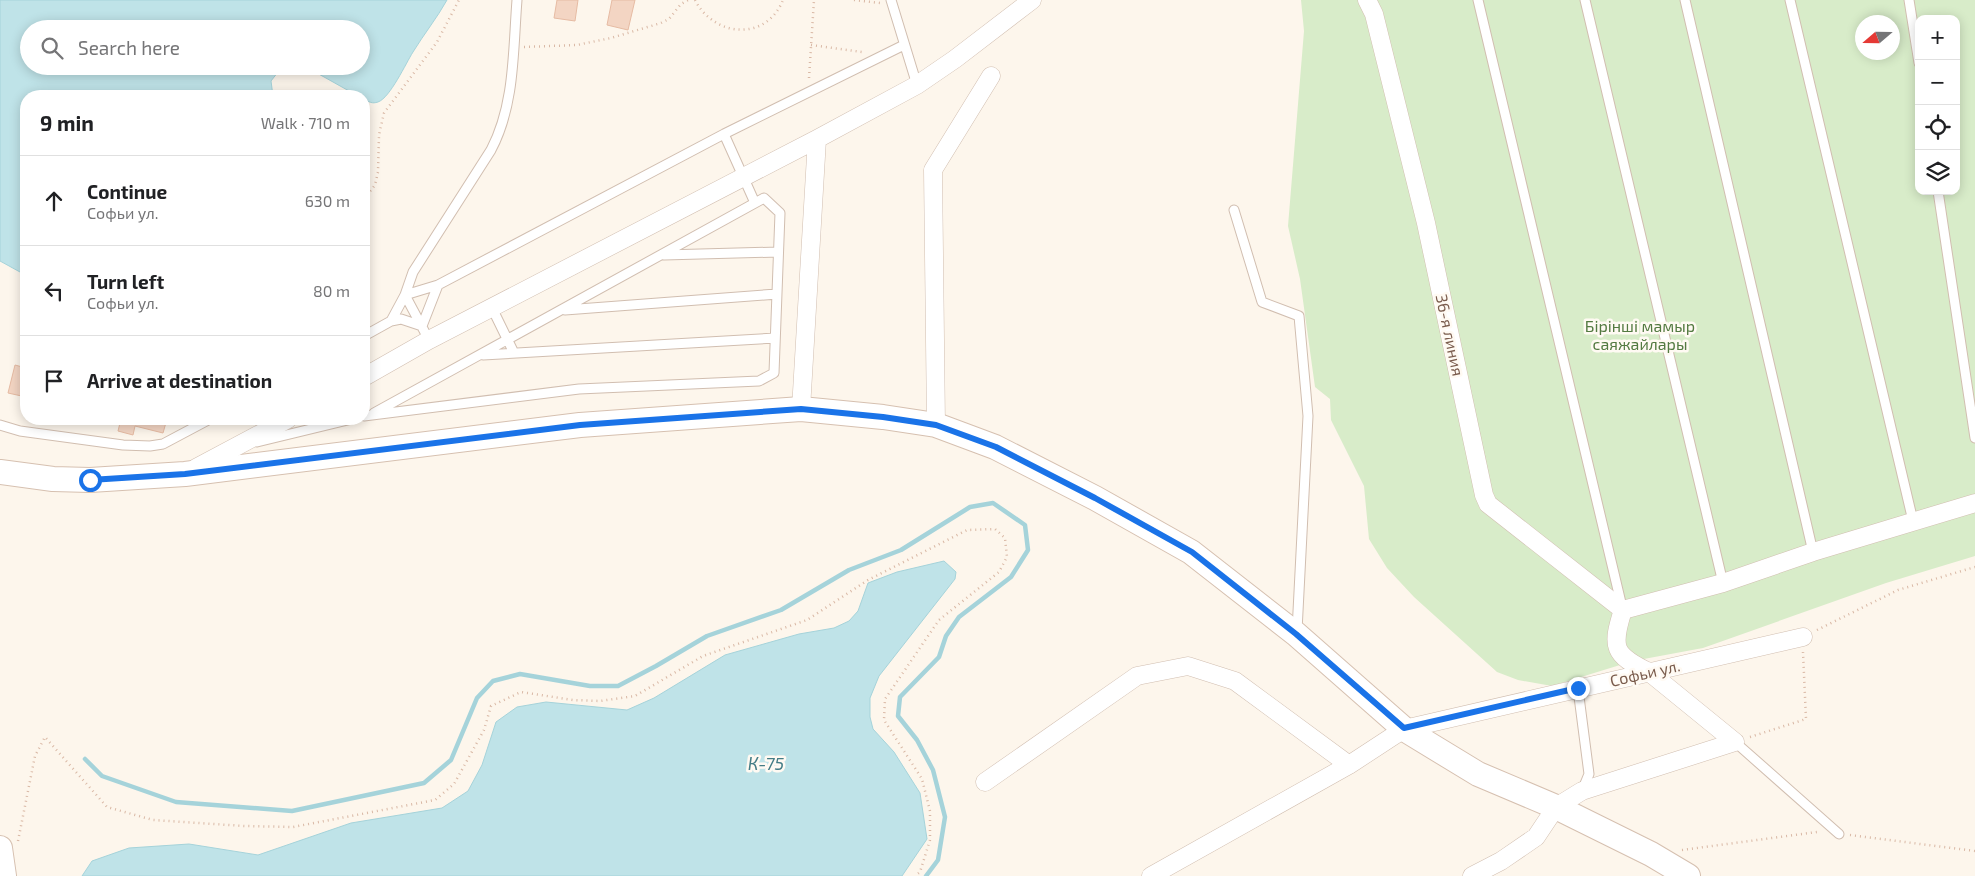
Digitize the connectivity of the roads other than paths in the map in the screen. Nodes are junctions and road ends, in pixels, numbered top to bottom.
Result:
1 (518, 0) edge
2 (1032, 0) edge
3 (1367, 0) edge
4 (1478, 0) edge
5 (1585, 0) edge
6 (1685, 0) edge
7 (1790, 0) edge
8 (1909, 0) edge
9 (892, 2) edge
10 (904, 45) junction
11 (1919, 60) edge
12 (991, 76) dead end
13 (917, 85) junction
14 (724, 134) junction
15 (817, 139) junction
16 (743, 177) junction
17 (1939, 195) edge
18 (755, 203) junction
19 (1234, 210) dead end
20 (778, 252) junction
21 (660, 255) junction
22 (438, 285) junction
23 (777, 294) junction
24 (405, 295) junction
25 (492, 308) junction
26 (561, 310) junction
27 (391, 321) junction
28 (370, 333) edge
29 (426, 333) junction
30 (775, 338) junction
31 (508, 340) junction
32 (514, 353) junction
33 (480, 355) junction
34 (370, 373) edge
35 (801, 409) junction
36 (374, 413) junction
37 (370, 414) edge
38 (0, 425) edge
39 (199, 425) edge
40 (277, 425) edge
41 (328, 425) edge
42 (936, 425) junction
43 (1975, 438) edge
44 (238, 447) junction
45 (0, 472) edge
46 (185, 474) junction
47 (1975, 503) edge
48 (1913, 521) junction
49 (1813, 552) junction
50 (1723, 583) junction
51 (1623, 610) junction
52 (1296, 634) junction
53 (1803, 637) road end
54 (1649, 672) junction
55 (1578, 688) junction
56 (1404, 728) junction
57 (1735, 742) junction
58 (1349, 765) junction
59 (985, 782) dead end
60 (1582, 790) junction
61 (1556, 808) junction
62 (1839, 834) road end
63 (9, 847) edge
64 (4, 876) edge
65 (1151, 876) edge
66 (1472, 876) edge
67 (1688, 876) edge

1 - 24 lane
2 - 13 street
3 - 51 street, 36-я линия
4 - 51 lane
5 - 50 lane
6 - 49 lane
7 - 48 lane
8 - 11 lane
9 - 10 lane
10 - 13 lane
10 - 14 lane
12 - 42 street
13 - 15 street
14 - 16 lane
14 - 22 lane
15 - 16 street
15 - 35 street
16 - 18 lane
16 - 25 street
17 - 43 lane
18 - 20 lane
18 - 21 lane
19 - 52 lane
20 - 21 lane
20 - 23 lane
21 - 26 lane
22 - 24 lane
22 - 29 lane
23 - 26 lane
23 - 30 lane
24 - 27 lane
24 - 29 lane
25 - 29 street
25 - 31 lane
26 - 31 lane
27 - 28 lane
27 - 29 lane
29 - 34 street
30 - 32 lane
30 - 36 lane
31 - 32 lane
31 - 33 lane
32 - 33 lane
33 - 36 lane
35 - 42 street
35 - 46 street
36 - 37 lane
38 - 39 lane
40 - 44 street
41 - 44 lane
42 - 52 street
44 - 46 street
45 - 46 street
47 - 48 street
48 - 49 street
49 - 50 street
50 - 51 street
51 - 54 street
52 - 56 street
53 - 54 street, Софьи ул.
54 - 55 street, Софьи ул.
54 - 57 street
55 - 56 street, Софьи ул.
55 - 60 lane
56 - 58 street
56 - 61 street
57 - 60 street
57 - 62 lane
58 - 59 street
58 - 65 street
60 - 61 street
61 - 66 street
61 - 67 street
63 - 64 street

